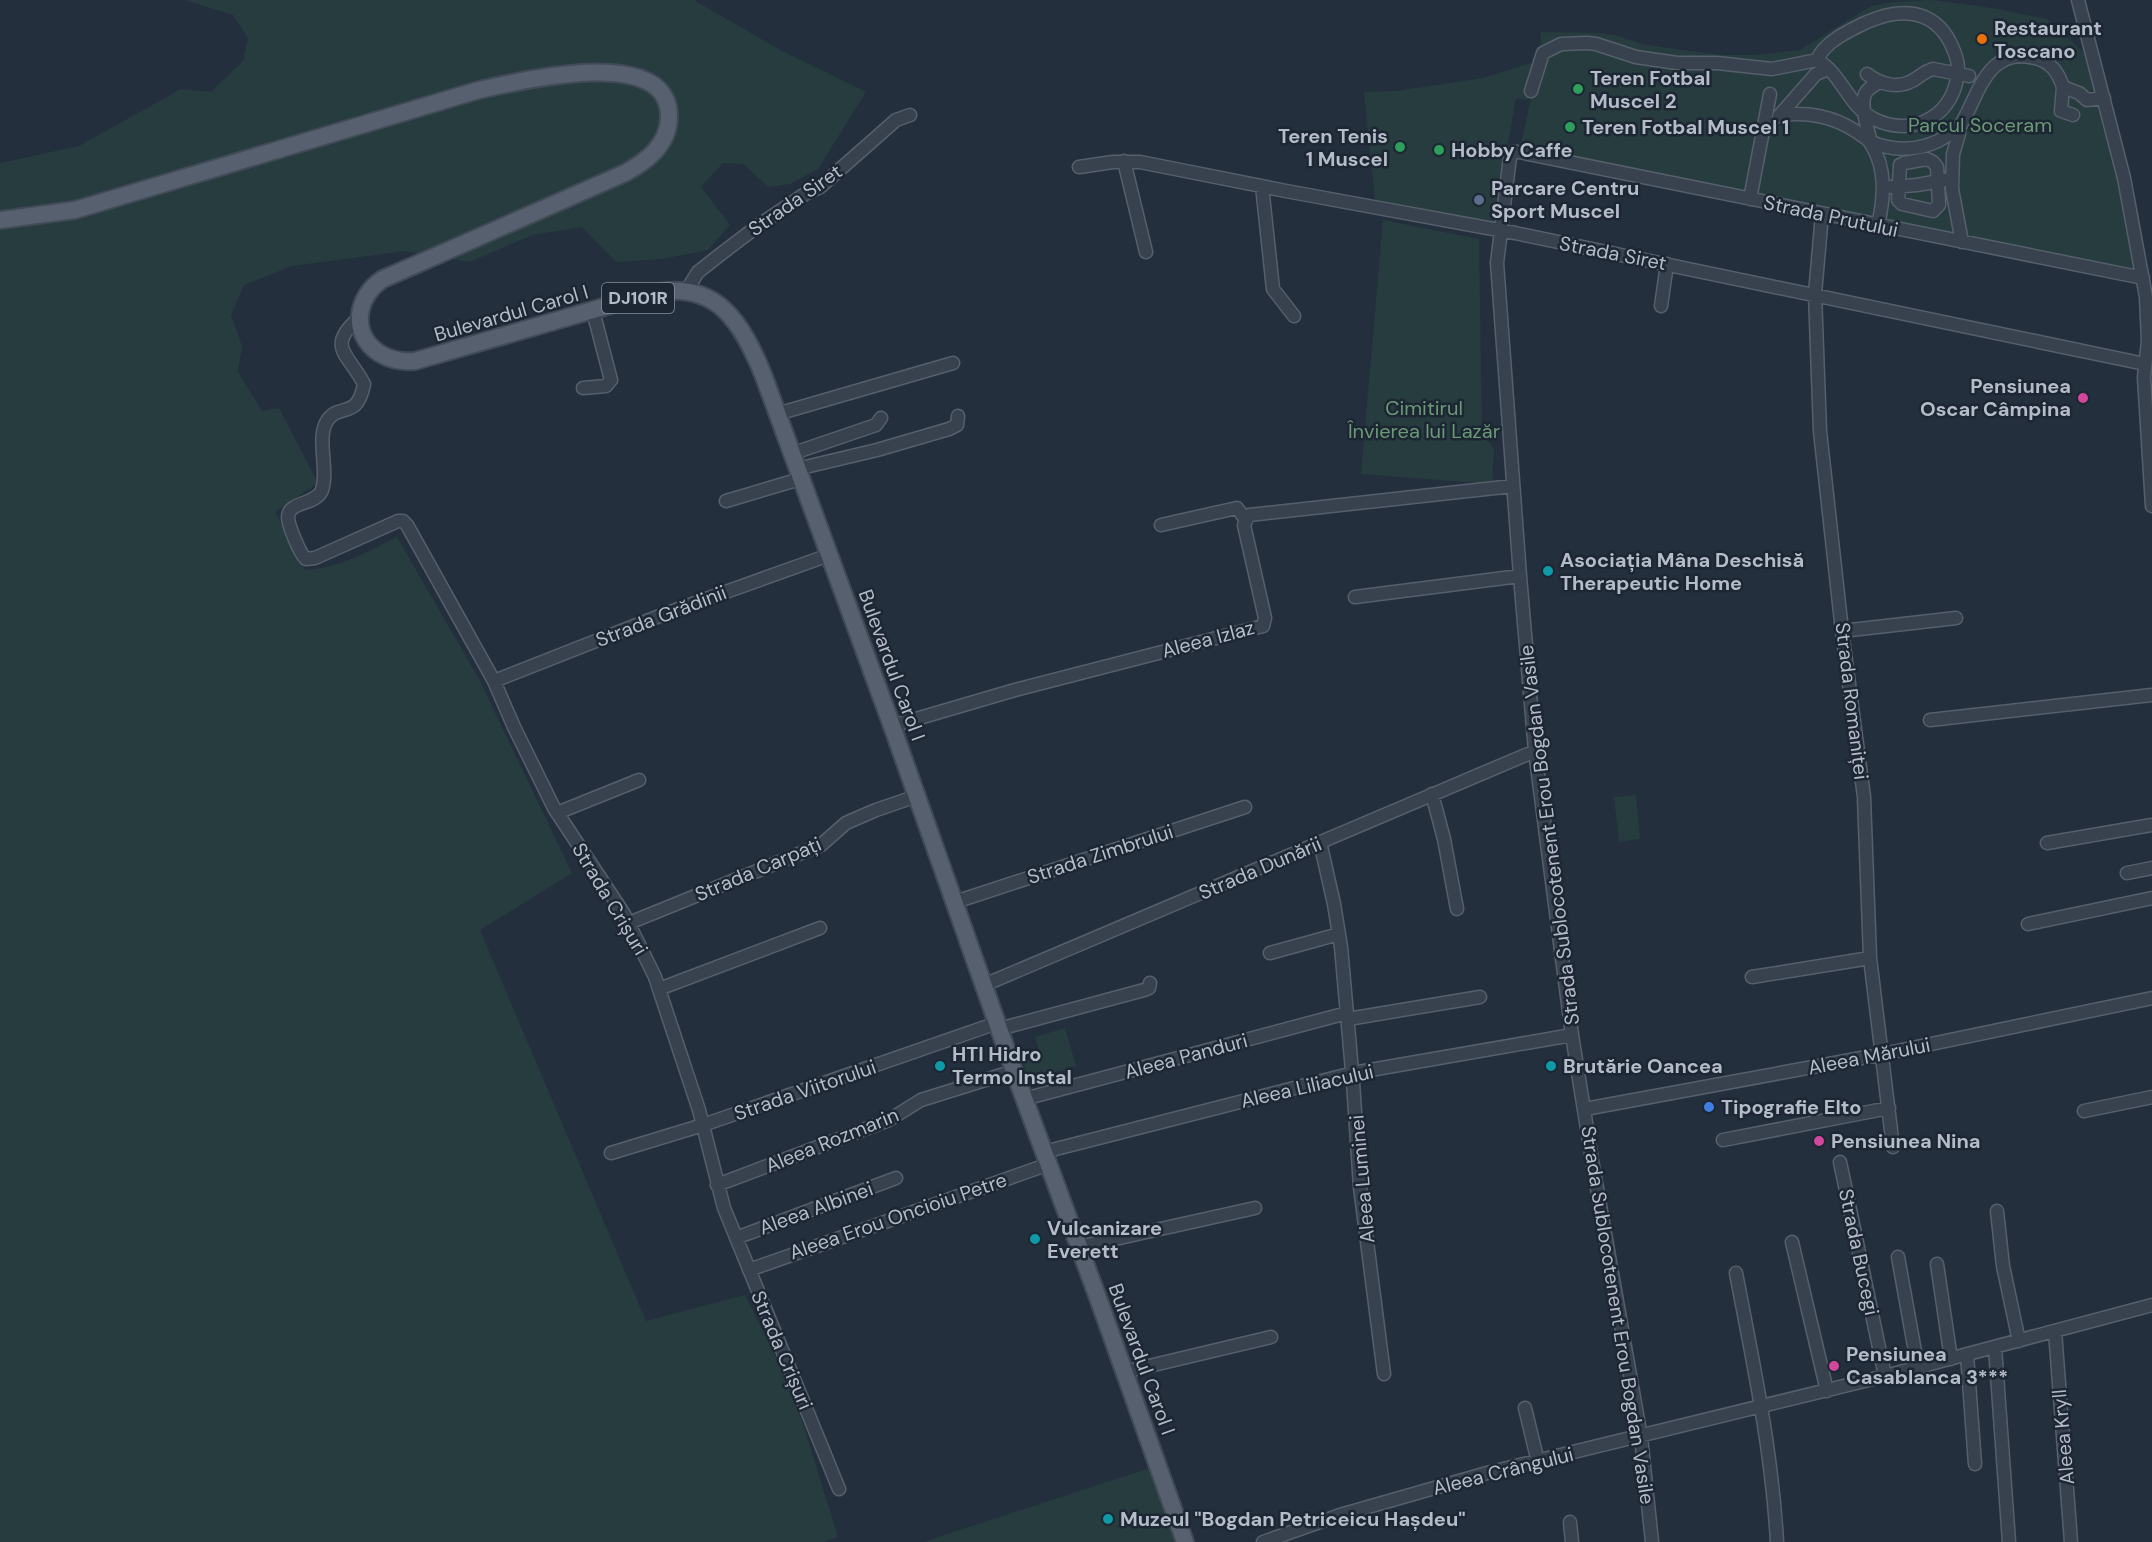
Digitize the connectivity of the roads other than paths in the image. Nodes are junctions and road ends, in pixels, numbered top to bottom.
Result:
1 (2078, 0) edge
2 (1962, 52) dead end
3 (1817, 60) junction
4 (1828, 69) junction
5 (1867, 74) dead end
6 (1963, 75) junction
7 (1880, 82) junction
8 (1982, 83) junction
9 (2063, 87) junction
10 (1532, 91) dead end
11 (1770, 94) dead end
12 (2104, 98) junction
13 (1865, 113) junction
14 (1781, 114) junction
15 (2073, 115) dead end
16 (910, 116) dead end
17 (1766, 117) junction
18 (1957, 131) junction
19 (1871, 142) junction
20 (1124, 161) junction
21 (1078, 167) dead end
22 (1952, 177) junction
23 (1937, 182) junction
24 (1262, 186) junction
25 (1884, 186) junction
26 (1898, 187) junction
27 (1749, 199) junction
28 (1822, 214) junction
29 (0, 220) edge
30 (1878, 226) junction
31 (1499, 230) junction
32 (1962, 242) junction
33 (1146, 252) dead end
34 (1667, 264) junction
35 (2143, 278) junction
36 (686, 291) junction
37 (1815, 294) junction
38 (1661, 306) dead end
39 (593, 311) junction
40 (1294, 316) dead end
41 (360, 317) junction
42 (2148, 361) edge
43 (953, 363) dead end
44 (583, 388) dead end
45 (777, 414) junction
46 (958, 416) dead end
47 (881, 418) dead end
48 (796, 467) junction
49 (1513, 486) junction
50 (726, 501) dead end
51 (2152, 506) edge
52 (1246, 520) junction
53 (1161, 525) dead end
54 (829, 555) junction
55 (1520, 576) junction
56 (1355, 597) dead end
57 (1956, 618) dead end
58 (1842, 631) junction
59 (494, 681) junction
60 (2152, 695) edge
61 (1930, 720) dead end
62 (892, 726) junction
63 (1535, 751) junction
64 (639, 780) dead end
65 (1432, 794) junction
66 (918, 796) junction
67 (1245, 807) dead end
68 (557, 813) junction
69 (2152, 825) edge
70 (1320, 842) junction
71 (2047, 843) dead end
72 (2152, 868) edge
73 (2127, 873) dead end
74 (2152, 898) edge
75 (955, 902) junction
76 (1457, 909) dead end
77 (629, 923) junction
78 (2028, 924) dead end
79 (820, 928) dead end
80 (1339, 934) junction
81 (1270, 953) dead end
82 (1870, 958) junction
83 (1752, 977) dead end
84 (1149, 982) dead end
85 (984, 985) junction
86 (659, 989) junction
87 (1480, 997) dead end
88 (2152, 998) edge
89 (1348, 1016) junction
90 (998, 1026) junction
91 (1572, 1035) junction
92 (1883, 1054) junction
93 (1014, 1071) junction
94 (1353, 1073) junction
95 (2152, 1097) edge
96 (1024, 1099) junction
97 (1584, 1108) junction
98 (1889, 1108) junction
99 (2084, 1111) dead end
100 (703, 1125) junction
101 (1723, 1140) dead end
102 (1893, 1147) dead end
103 (611, 1153) dead end
104 (1047, 1158) junction
105 (1840, 1162) dead end
106 (896, 1178) dead end
107 (717, 1185) junction
108 (1255, 1208) dead end
109 (1997, 1211) dead end
110 (736, 1238) junction
111 (1792, 1242) dead end
112 (1079, 1247) junction
113 (1898, 1257) dead end
114 (1937, 1264) dead end
115 (749, 1270) junction
116 (1736, 1273) dead end
117 (2152, 1305) edge
118 (2055, 1331) junction
119 (1271, 1337) dead end
120 (2019, 1341) junction
121 (1995, 1347) junction
122 (1967, 1355) junction
123 (1951, 1359) junction
124 (1918, 1368) junction
125 (1124, 1372) junction
126 (1384, 1374) dead end
127 (1885, 1376) junction
128 (1827, 1391) junction
129 (1762, 1407) junction
130 (1525, 1408) dead end
131 (1641, 1437) junction
132 (1538, 1462) junction
133 (1975, 1464) dead end
134 (839, 1489) dead end
135 (1570, 1522) dead end
136 (1185, 1542) edge
137 (1263, 1542) edge
138 (1572, 1542) edge
139 (1652, 1542) edge
140 (1777, 1542) edge
141 (2009, 1542) edge
142 (2071, 1542) edge

1 - 12 street
2 - 6 street
3 - 4 street
3 - 6 street
3 - 10 street
4 - 13 street
4 - 14 street
5 - 7 street
6 - 7 street
6 - 8 street
6 - 13 street
7 - 13 street
8 - 9 street
8 - 18 street
9 - 12 street
9 - 15 street
11 - 17 street
12 - 35 street
13 - 19 street
14 - 17 street
14 - 19 street
16 - 36 street, Strada Siret
17 - 27 street
18 - 19 street
18 - 22 street
19 - 25 street
20 - 21 street, Strada Siret
20 - 24 street, Strada Siret
20 - 33 street
22 - 23 street
22 - 32 street
23 - 26 street
23 - 26 street
23 - 26 street
24 - 31 street, Strada Siret
24 - 40 street
25 - 26 street
25 - 30 street
27 - 28 street, Strada Prutului
27 - 31 street, Strada Prutului
28 - 30 street, Strada Prutului
28 - 37 street, Strada Romaniței
29 - 41 main road
30 - 32 street, Strada Prutului
31 - 34 street, Strada Siret
31 - 49 street, Strada Sublocotenent Erou Bogdan Vasile
32 - 35 street, Strada Prutului
34 - 37 street, Strada Siret
34 - 38 street
35 - 42 street
36 - 39 main road, Bulevardul Carol I / DJ101R
36 - 45 main road, Bulevardul Carol I / DJ101R
37 - 42 street, Strada Siret
37 - 58 street, Strada Romaniței
39 - 41 main road, Bulevardul Carol I / DJ101R
39 - 44 street
41 - 59 street, Strada Crișuri
42 - 51 street
43 - 45 street
45 - 48 main road, Bulevardul Carol I / DJ101R
46 - 48 street
47 - 48 street
48 - 50 street
48 - 54 main road, Bulevardul Carol I / DJ101R
49 - 52 street
49 - 55 street, Strada Sublocotenent Erou Bogdan Vasile
52 - 53 street
52 - 62 street, Aleea Izlaz
54 - 59 street, Strada Grădinii
54 - 62 main road, Bulevardul Carol I / DJ101R
55 - 56 street
55 - 63 street, Strada Sublocotenent Erou Bogdan Vasile
57 - 58 street
58 - 82 street, Strada Romaniței
59 - 68 street, Strada Crișuri
60 - 61 street
62 - 66 main road, Bulevardul Carol I / DJ101R
63 - 65 street, Strada Dunării
63 - 91 street, Strada Sublocotenent Erou Bogdan Vasile
64 - 68 street
65 - 70 street, Strada Dunării
65 - 76 street
66 - 75 main road, Bulevardul Carol I / DJ101R
66 - 77 street, Strada Carpați
67 - 75 street, Strada Zimbrului
68 - 77 street, Strada Crișuri
69 - 71 street
70 - 80 street, Aleea Luminei
70 - 85 street, Strada Dunării
72 - 73 street
74 - 78 street
75 - 85 main road, Bulevardul Carol I / DJ101R
77 - 86 street, Strada Crișuri
79 - 86 street
80 - 81 street
80 - 89 street, Aleea Luminei
82 - 83 street
82 - 92 street, Strada Romaniței
84 - 90 street, Strada Viitorului
85 - 90 main road, Bulevardul Carol I / DJ101R
86 - 100 street, Strada Crișuri
87 - 89 street, Aleea Panduri
88 - 92 street, Aleea Mărului
89 - 94 street, Aleea Luminei
89 - 96 street, Aleea Panduri
90 - 93 main road, Bulevardul Carol I / DJ101R
90 - 100 street, Strada Viitorului
91 - 94 street, Aleea Liliacului
91 - 97 street, Strada Sublocotenent Erou Bogdan Vasile
92 - 97 street, Aleea Mărului
92 - 98 street, Strada Romaniței
93 - 96 main road, Bulevardul Carol I / DJ101R
93 - 107 street, Aleea Rozmarin
94 - 104 street, Aleea Liliacului
94 - 126 street, Aleea Luminei
95 - 99 street
96 - 104 main road, Bulevardul Carol I / DJ101R
97 - 131 street, Strada Sublocotenent Erou Bogdan Vasile
98 - 101 street
98 - 102 street, Strada Romaniței
100 - 103 street, Strada Viitorului
100 - 107 street, Strada Crișuri
104 - 112 main road, Bulevardul Carol I / DJ101R
104 - 115 street, Aleea Erou Oncioiu Petre
105 - 127 street, Strada Bucegi
106 - 110 street, Aleea Albinei
107 - 110 street, Strada Crișuri
108 - 112 street
109 - 120 street
110 - 115 street, Strada Crișuri
111 - 128 street
112 - 125 main road, Bulevardul Carol I / DJ101R
113 - 124 street
114 - 123 street
115 - 134 street, Strada Crișuri
116 - 129 street
117 - 118 street
118 - 120 street
118 - 142 street, Aleea Kryll
119 - 125 street
120 - 121 street
121 - 122 street
121 - 141 street
122 - 123 street
122 - 133 street
123 - 124 street
124 - 127 street
125 - 136 main road, Bulevardul Carol I / DJ101R
127 - 128 street
128 - 129 street
129 - 131 street
129 - 140 street
130 - 132 street
131 - 132 street, Aleea Crângului
131 - 139 street, Strada Sublocotenent Erou Bogdan Vasile
132 - 137 street, Aleea Crângului
135 - 138 street

